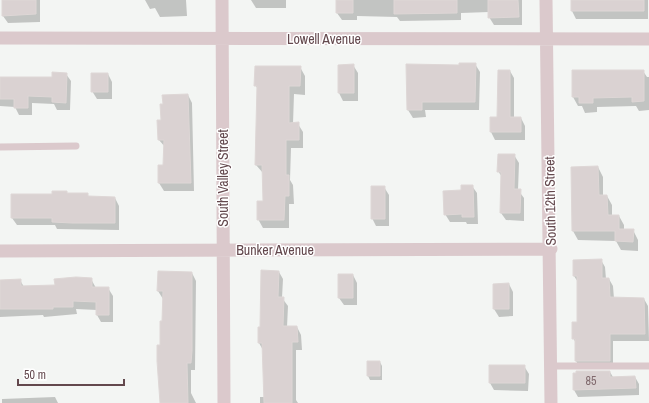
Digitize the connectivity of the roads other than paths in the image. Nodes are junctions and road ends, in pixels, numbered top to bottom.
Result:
1 (222, 0) edge
2 (546, 0) edge
3 (0, 38) edge
4 (222, 39) junction
5 (649, 39) edge
6 (547, 40) junction
7 (76, 146) dead end
8 (0, 147) edge
9 (551, 249) junction
10 (223, 250) junction
11 (0, 251) edge
12 (551, 366) junction
13 (649, 366) edge
14 (224, 403) edge
15 (551, 403) edge

1 - 4 street, South Valley Street
2 - 6 street, South 12th Street
3 - 4 street, Lowell Avenue
4 - 6 street, Lowell Avenue
4 - 10 street, South Valley Street
5 - 6 street, Lowell Avenue
6 - 9 street, South 12th Street
7 - 8 lane
9 - 10 street, Bunker Avenue
9 - 12 street, South 12th Street
10 - 11 street, Bunker Avenue
10 - 14 street, South Valley Street
12 - 13 lane
12 - 15 street, South 12th Street

